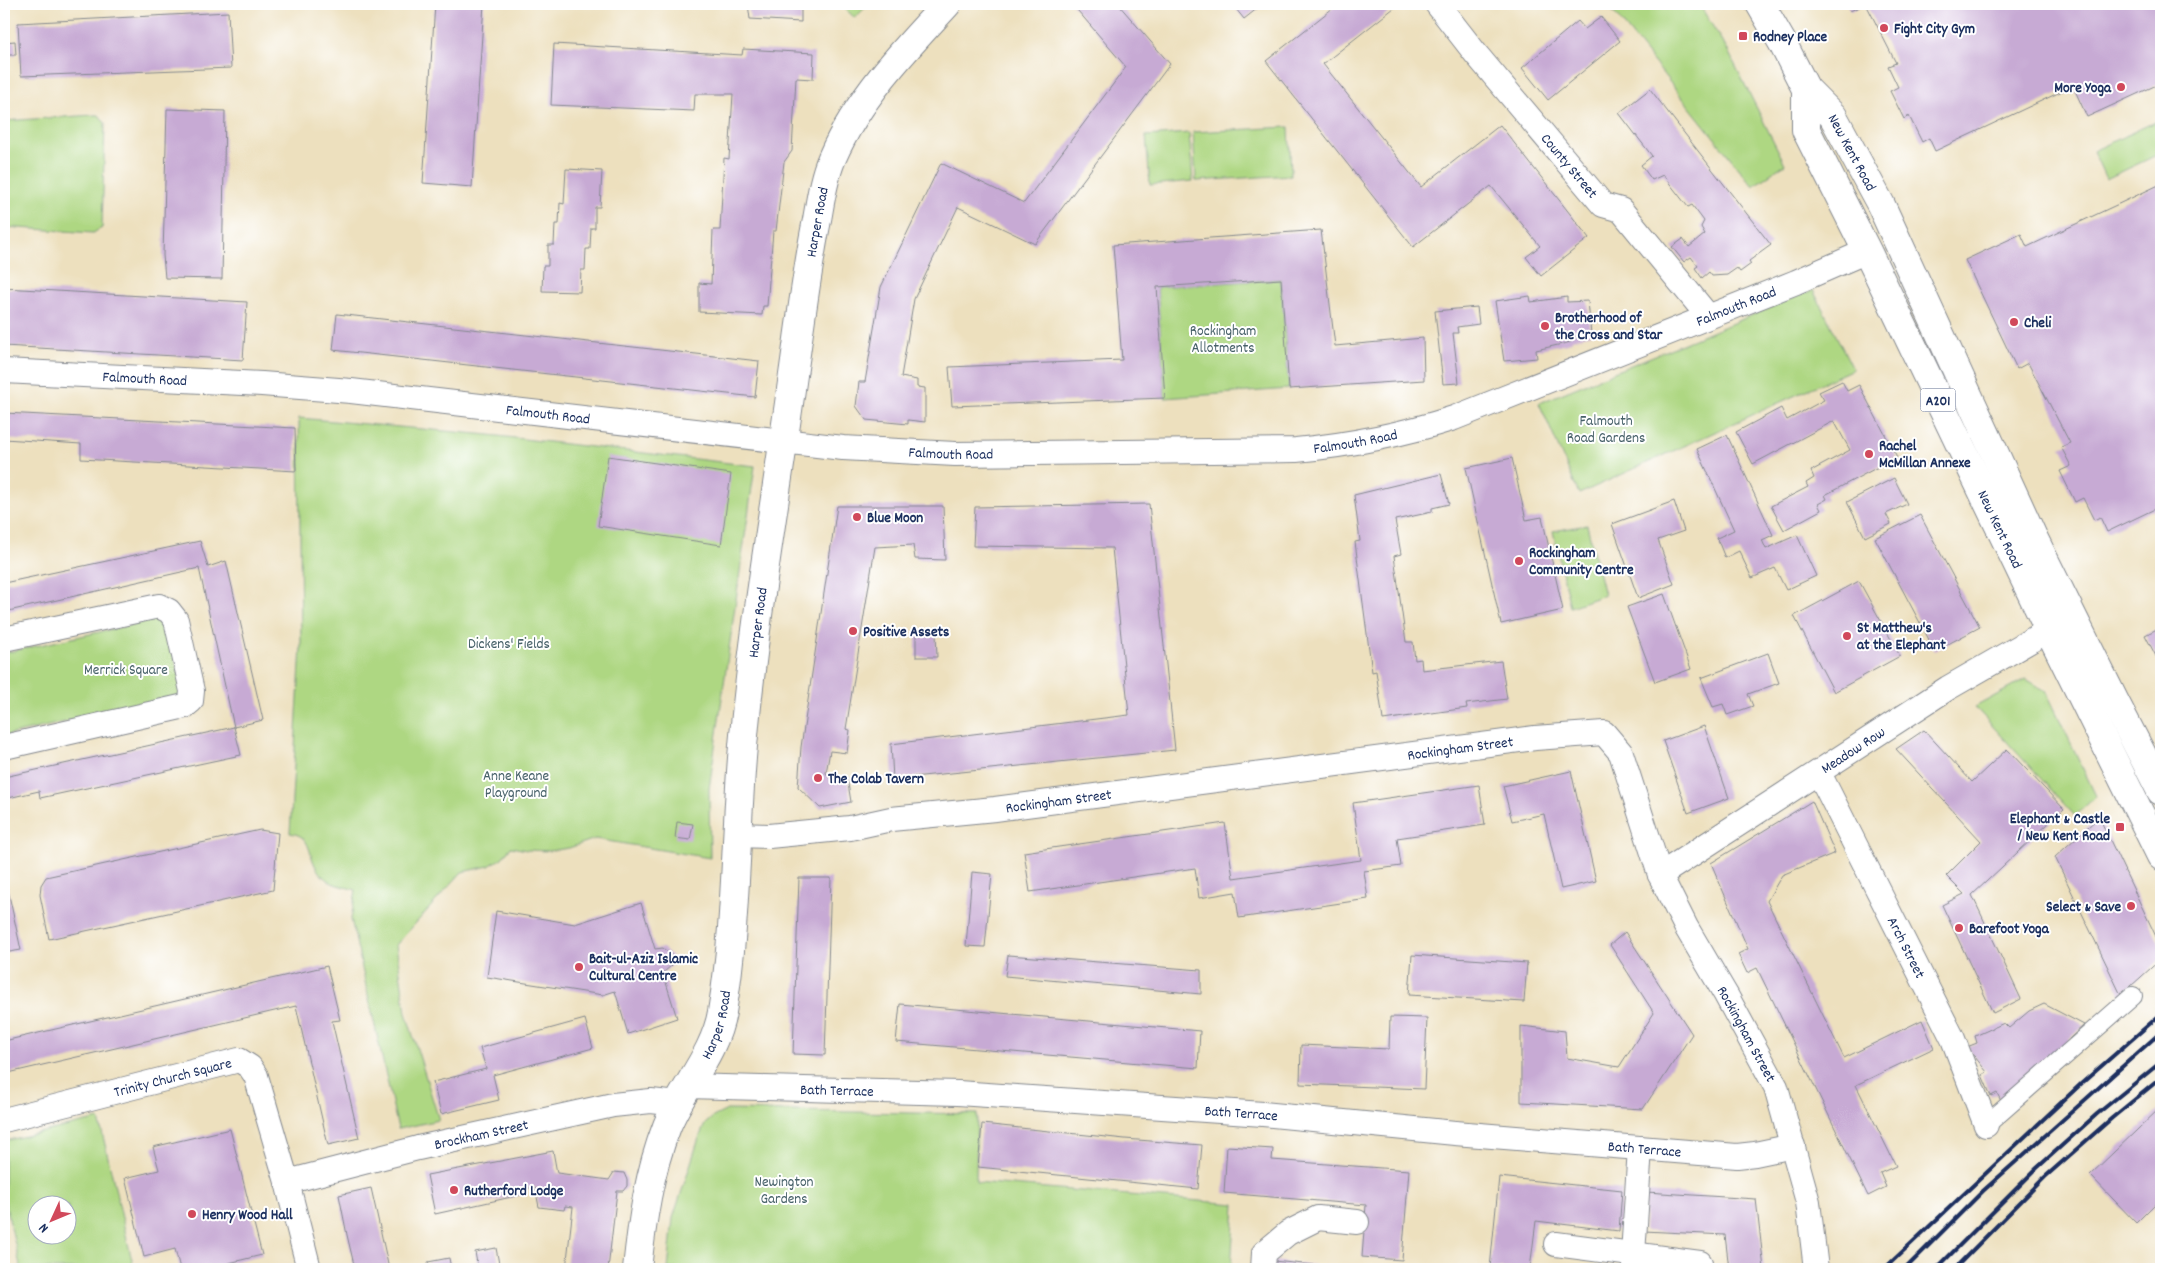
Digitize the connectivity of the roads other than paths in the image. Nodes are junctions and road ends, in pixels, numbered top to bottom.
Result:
1 (947, 4) edge
2 (1437, 4) edge
3 (1760, 4) edge
4 (1806, 89) junction
5 (1867, 251) junction
6 (1708, 316) junction
7 (4, 371) edge
8 (784, 442) junction
9 (2049, 630) junction
10 (4, 640) edge
11 (4, 747) edge
12 (1819, 773) junction
13 (2161, 791) edge
14 (737, 835) junction
15 (2161, 856) edge
16 (1660, 875) junction
17 (2133, 996) dead end
18 (682, 1095) junction
19 (4, 1120) edge
20 (1986, 1125) joint
21 (1793, 1146) junction
22 (1640, 1148) junction
23 (287, 1182) junction
24 (1357, 1222) dead end
25 (1556, 1244) dead end
26 (1634, 1262) edge
27 (1700, 1263) dead end
28 (308, 1269) edge
29 (636, 1269) edge
30 (1263, 1269) edge
31 (1816, 1269) edge

1 - 8 main road, Harper Road
2 - 6 street, County Street
3 - 4 main road, New Kent Road / A201
4 - 5 main road, New Kent Road / A201
4 - 13 main road, New Kent Road / A201
5 - 6 street, Falmouth Road
5 - 9 main road, New Kent Road / A201
6 - 8 street, Falmouth Road
7 - 8 street, Falmouth Road
8 - 14 main road, Harper Road
9 - 12 street, Meadow Row
9 - 15 main road, New Kent Road / A201
10 - 11 street
12 - 16 street, Meadow Row
12 - 20 street, Arch Street
14 - 16 street, Rockingham Street
14 - 18 main road, Harper Road
16 - 21 street, Rockingham Street
17 - 20 street
18 - 22 street, Bath Terrace
18 - 23 street, Brockham Street
18 - 29 main road, Harper Road
19 - 23 street, Trinity Church Square
21 - 22 street, Bath Terrace
21 - 31 street, Rockingham Street
22 - 26 street
23 - 28 street, Trinity Church Square
24 - 30 street
25 - 26 street
26 - 27 street

